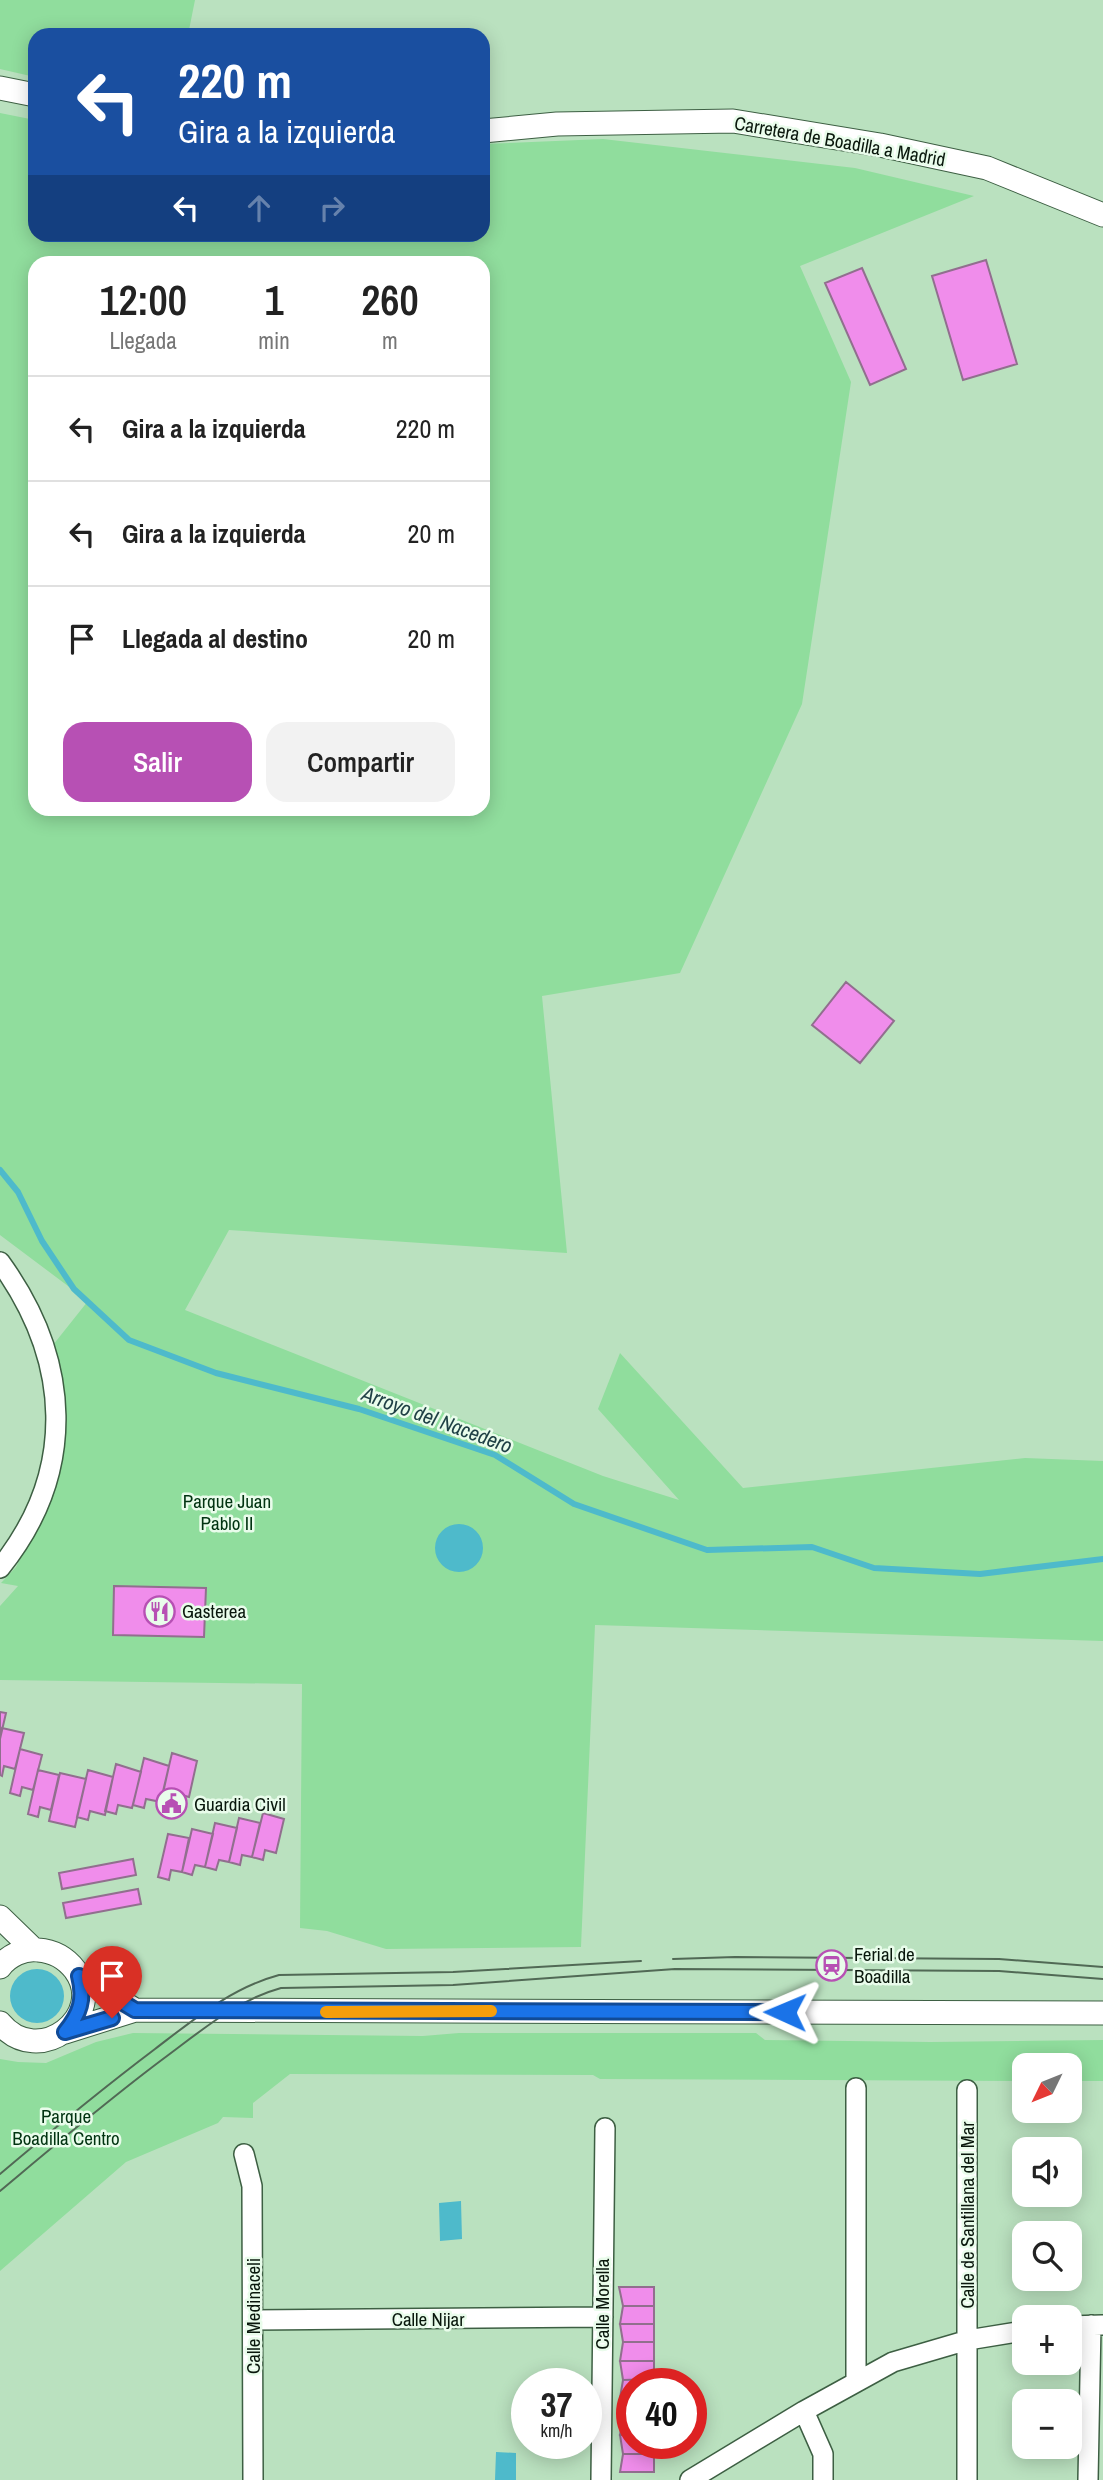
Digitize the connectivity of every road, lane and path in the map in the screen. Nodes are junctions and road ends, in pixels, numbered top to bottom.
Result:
1 (0, 88) edge
2 (28, 94) edge
3 (490, 130) edge
4 (1103, 215) edge
5 (0, 1262) edge
6 (0, 1568) edge
7 (0, 1917) edge
8 (33, 1949) junction
9 (0, 1967) edge
10 (79, 1976) junction
11 (135, 2010) junction
12 (1103, 2013) edge
13 (2, 2028) edge
14 (65, 2032) junction
15 (856, 2088) dead end
16 (967, 2090) dead end
17 (605, 2128) dead end
18 (244, 2154) dead end
19 (603, 2317) junction
20 (253, 2320) junction
21 (1097, 2325) edge
22 (1012, 2333) edge
23 (968, 2340) junction
24 (856, 2382) junction
25 (804, 2411) junction
26 (253, 2480) edge
27 (601, 2480) edge
28 (690, 2480) edge
29 (823, 2480) edge
30 (967, 2480) edge
31 (1088, 2480) edge

1 - 2 street
3 - 4 street, Carretera de Boadilla a Madrid
5 - 6 street
7 - 8 street
8 - 9 street
8 - 10 street
10 - 11 street
10 - 14 street
11 - 12 street
11 - 14 street
13 - 14 street
15 - 24 street
16 - 23 street, Calle de Santillana del Mar
17 - 19 street, Calle Morella
18 - 20 street, Calle Medinaceli
19 - 20 street, Calle Nijar
19 - 27 street, Calle Morella
20 - 26 street, Calle Medinaceli
21 - 31 street
22 - 23 street
23 - 24 street
23 - 30 street, Calle de Santillana del Mar
24 - 25 street
25 - 28 street
25 - 29 street

